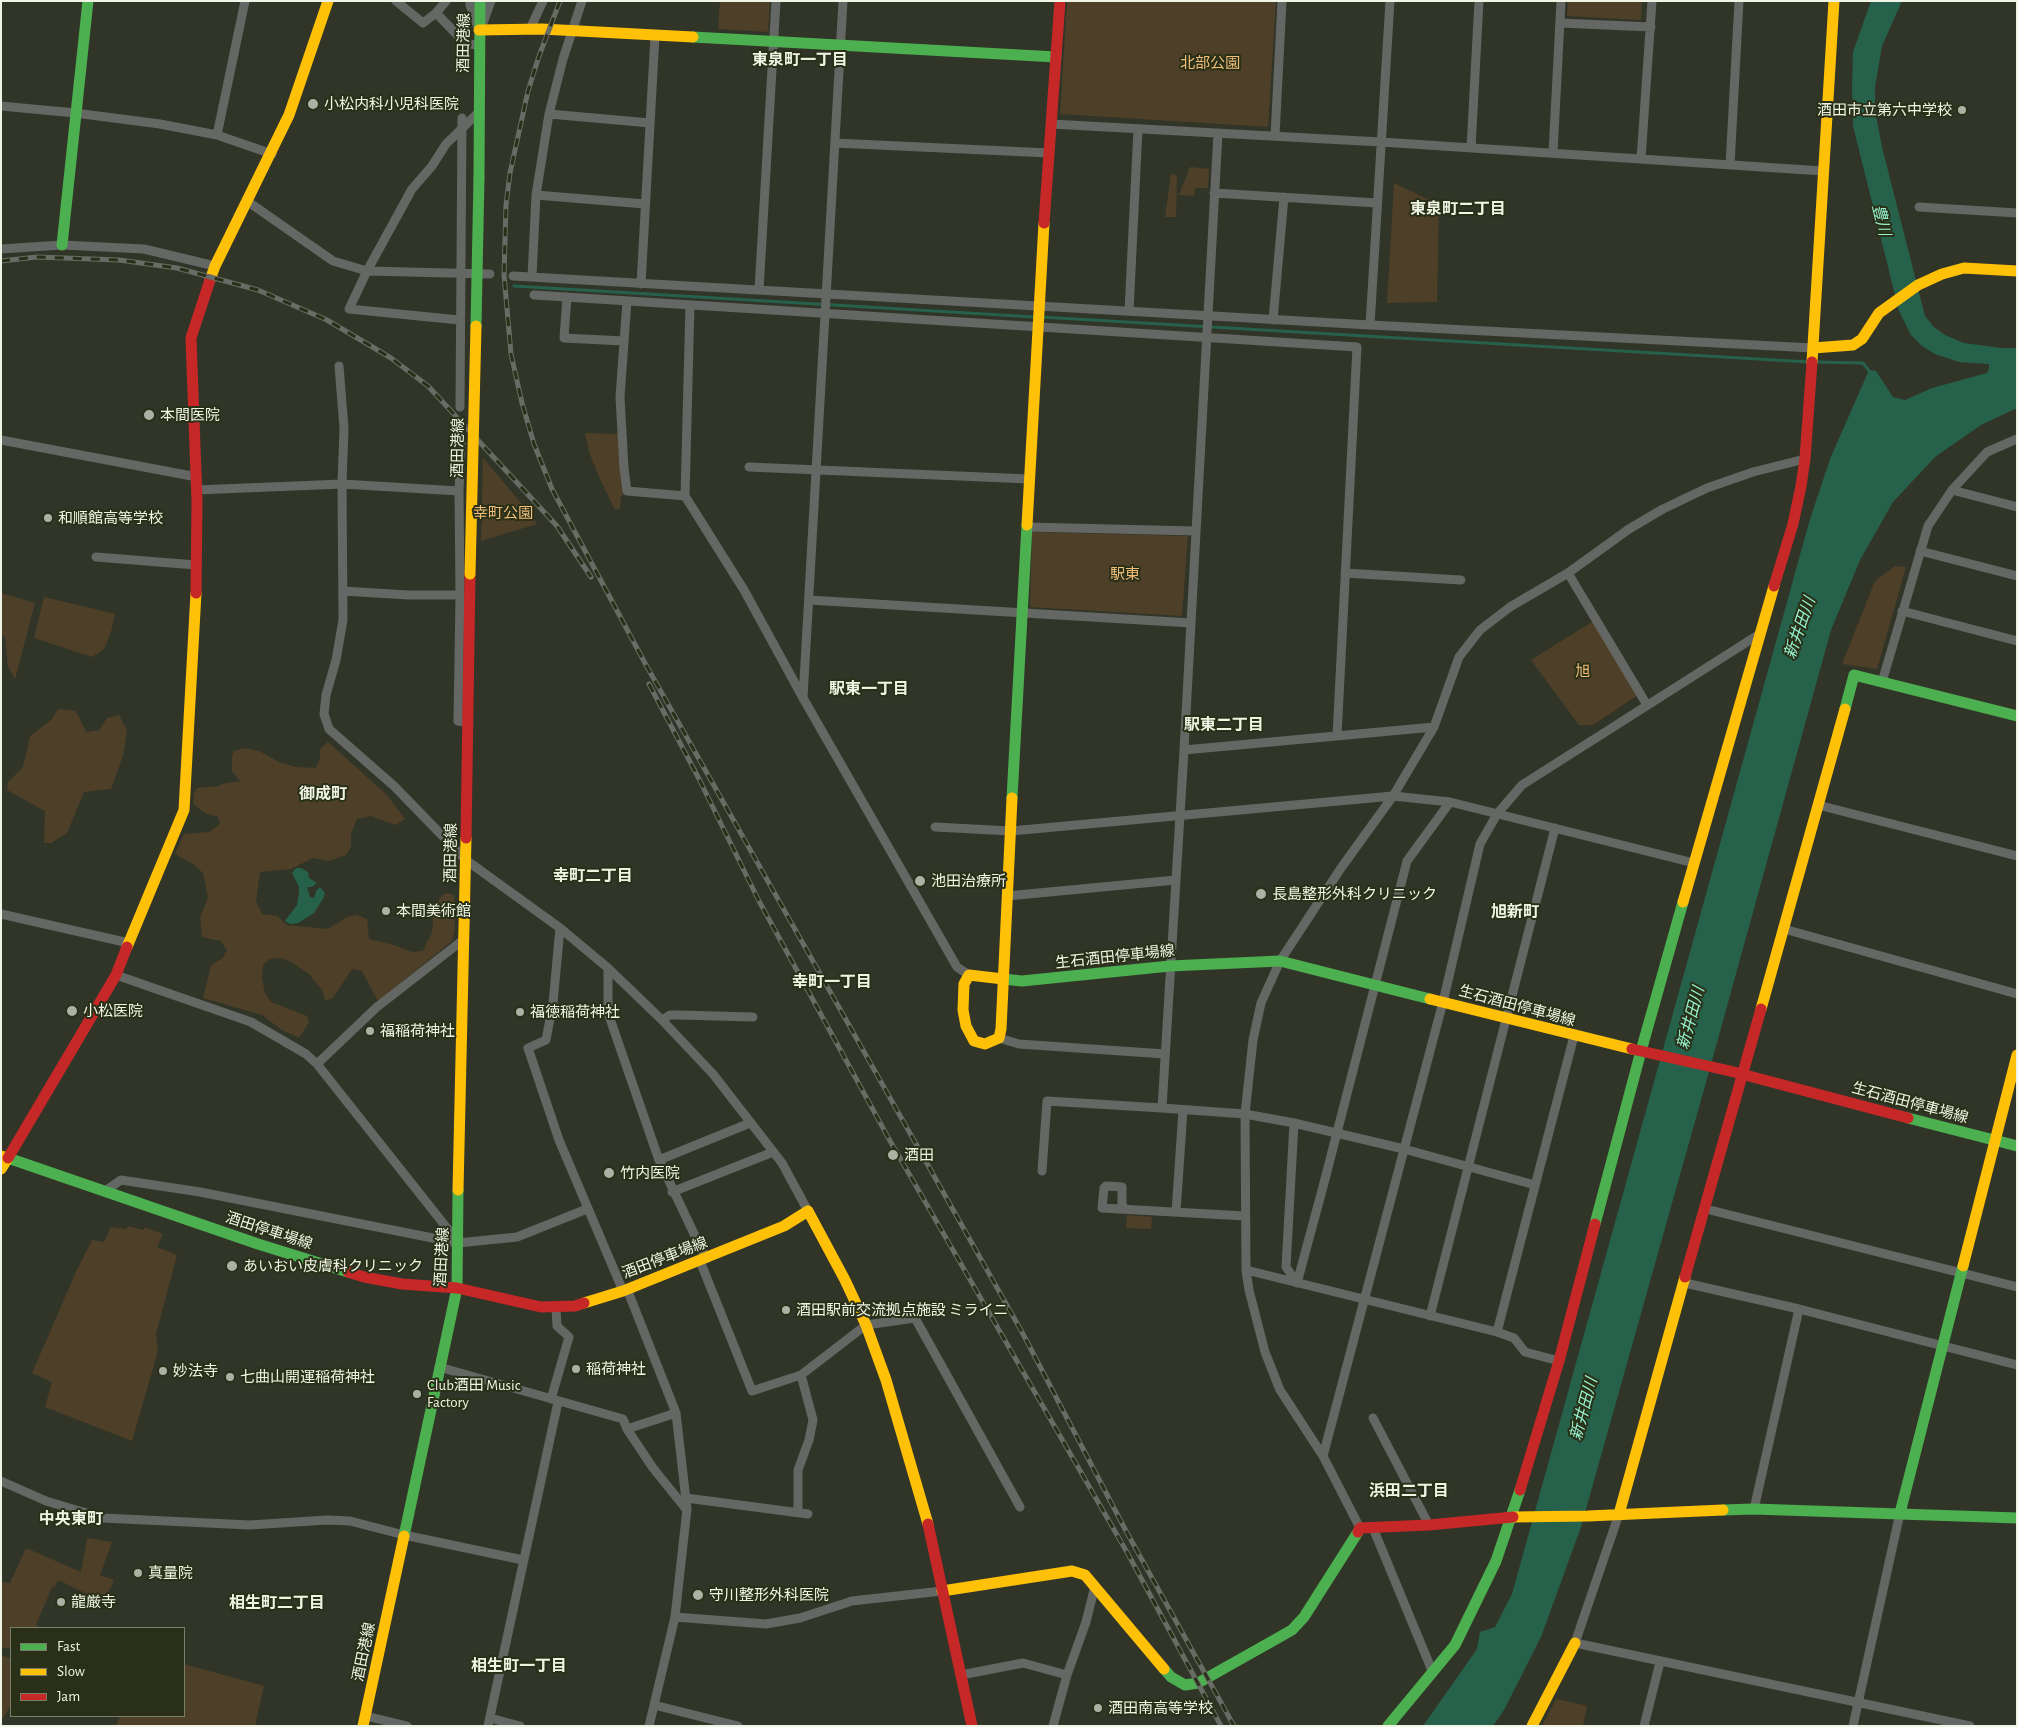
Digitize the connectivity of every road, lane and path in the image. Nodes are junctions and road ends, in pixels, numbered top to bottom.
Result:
1 (88, 1) edge
2 (245, 1) edge
3 (328, 1) edge
4 (396, 1) edge
5 (446, 1) edge
6 (470, 1) edge
7 (480, 1) edge
8 (491, 1) edge
9 (543, 1) edge
10 (582, 1) edge
11 (776, 1) edge
12 (843, 1) edge
13 (1060, 1) edge
14 (1282, 1) edge
15 (1390, 1) edge
16 (1479, 1) edge
17 (1561, 1) edge
18 (1652, 1) edge
19 (1739, 1) edge
20 (1834, 1) edge
21 (436, 13) junction
22 (1560, 23) junction
23 (1650, 27) junction
24 (530, 29) junction
25 (479, 30) junction
26 (573, 31) junction
27 (655, 36) junction
28 (774, 42) junction
29 (479, 45) junction
30 (841, 46) junction
31 (1056, 57) junction
32 (1, 106) edge
33 (479, 112) junction
34 (75, 113) junction
35 (549, 114) junction
36 (462, 118) dead end
37 (650, 123) junction
38 (1051, 124) junction
39 (463, 128) junction
40 (1138, 128) junction
41 (1218, 133) junction
42 (217, 134) junction
43 (1275, 136) junction
44 (1381, 142) junction
45 (835, 143) junction
46 (1471, 148) junction
47 (1049, 153) junction
48 (1553, 153) junction
49 (272, 154) junction
50 (1641, 159) junction
51 (1730, 165) junction
52 (1823, 171) junction
53 (1214, 193) junction
54 (536, 195) junction
55 (1284, 197) junction
56 (247, 201) junction
57 (1377, 203) junction
58 (645, 204) junction
59 (1919, 207) dead end
60 (2017, 213) edge
61 (62, 245) junction
62 (1, 249) edge
63 (215, 266) junction
64 (367, 271) junction
65 (2017, 271) edge
66 (460, 274) junction
67 (490, 274) dead end
68 (513, 276) dead end
69 (532, 277) junction
70 (594, 281) junction
71 (641, 284) junction
72 (759, 290) junction
73 (827, 294) junction
74 (534, 295) dead end
75 (567, 297) junction
76 (592, 298) junction
77 (627, 301) junction
78 (690, 305) junction
79 (1039, 306) junction
80 (1129, 311) junction
81 (826, 313) junction
82 (1208, 316) junction
83 (459, 320) junction
84 (1274, 320) junction
85 (1370, 325) junction
86 (1037, 327) junction
87 (1206, 337) junction
88 (624, 341) junction
89 (1813, 348) junction
90 (339, 366) dead end
91 (460, 407) dead end
92 (2017, 439) edge
93 (1, 440) edge
94 (461, 443) dead end
95 (1804, 459) junction
96 (749, 467) dead end
97 (816, 470) junction
98 (197, 477) junction
99 (1029, 479) junction
100 (342, 484) junction
101 (197, 490) junction
102 (1952, 490) junction
103 (459, 491) junction
104 (685, 496) junction
105 (2017, 507) edge
106 (1027, 527) junction
107 (1196, 530) junction
108 (1920, 552) junction
109 (96, 557) dead end
110 (196, 565) junction
111 (1345, 573) junction
112 (1568, 573) junction
113 (2017, 576) edge
114 (1461, 580) dead end
115 (343, 592) junction
116 (460, 595) junction
117 (809, 600) junction
118 (1902, 611) junction
119 (1022, 614) junction
120 (1191, 623) junction
121 (1758, 635) junction
122 (2017, 641) edge
123 (1882, 682) junction
124 (803, 698) junction
125 (1648, 705) junction
126 (2017, 716) edge
127 (469, 723) junction
128 (1434, 727) junction
129 (1337, 736) junction
130 (1184, 750) junction
131 (1393, 796) junction
132 (1450, 802) junction
133 (1818, 805) junction
134 (1497, 814) junction
135 (1180, 815) junction
136 (935, 827) dead end
137 (1555, 828) junction
138 (1011, 831) junction
139 (2017, 856) edge
140 (466, 860) junction
141 (1694, 863) junction
142 (1176, 880) junction
143 (1007, 896) junction
144 (1, 914) edge
145 (560, 928) junction
146 (1784, 929) junction
147 (463, 940) junction
148 (129, 943) junction
149 (1280, 961) junction
150 (1170, 966) junction
151 (608, 968) junction
152 (116, 975) junction
153 (969, 975) junction
154 (1003, 979) junction
155 (1374, 984) junction
156 (2017, 994) edge
157 (1443, 1002) junction
158 (752, 1017) dead end
159 (1507, 1018) junction
160 (662, 1020) junction
161 (1574, 1036) junction
162 (999, 1038) junction
163 (1646, 1053) junction
164 (1164, 1054) junction
165 (2017, 1054) edge
166 (317, 1064) junction
167 (1743, 1075) junction
168 (1162, 1108) junction
169 (1182, 1110) junction
170 (1245, 1114) junction
171 (750, 1123) junction
172 (1294, 1123) junction
173 (1336, 1133) junction
174 (1995, 1140) junction
175 (2017, 1146) edge
176 (1404, 1149) junction
177 (773, 1152) junction
178 (4, 1157) edge
179 (659, 1160) junction
180 (1469, 1167) junction
181 (1, 1169) edge
182 (1042, 1171) dead end
183 (1535, 1186) junction
184 (105, 1191) junction
185 (672, 1192) junction
186 (588, 1209) junction
187 (1125, 1209) dead end
188 (1706, 1209) junction
189 (808, 1212) junction
190 (1176, 1212) junction
191 (1245, 1216) junction
192 (458, 1243) junction
193 (703, 1260) junction
194 (1246, 1270) junction
195 (1961, 1273) junction
196 (1296, 1283) junction
197 (1685, 1283) junction
198 (2017, 1287) edge
199 (457, 1288) junction
200 (625, 1290) junction
201 (1364, 1300) junction
202 (556, 1308) junction
203 (1798, 1309) junction
204 (1430, 1316) junction
205 (866, 1325) junction
206 (1497, 1332) junction
207 (1942, 1346) junction
208 (1558, 1361) junction
209 (2017, 1365) edge
210 (440, 1367) junction
211 (801, 1375) junction
212 (555, 1400) junction
213 (676, 1413) junction
214 (1372, 1418) dead end
215 (626, 1429) junction
216 (1323, 1456) junction
217 (1, 1481) edge
218 (686, 1498) junction
219 (1020, 1507) dead end
220 (687, 1509) junction
221 (1754, 1509) junction
222 (798, 1512) junction
223 (808, 1514) dead end
224 (1619, 1514) junction
225 (1900, 1514) junction
226 (1517, 1517) junction
227 (2017, 1518) edge
228 (1429, 1525) junction
229 (1360, 1528) junction
230 (1373, 1528) junction
231 (404, 1535) junction
232 (523, 1560) junction
233 (1095, 1586) junction
234 (942, 1591) junction
235 (675, 1617) junction
236 (1575, 1643) junction
237 (1660, 1662) junction
238 (1433, 1673) junction
239 (1067, 1675) junction
240 (961, 1676) junction
241 (1858, 1701) junction
242 (654, 1705) junction
243 (365, 1721) edge
244 (489, 1722) edge
245 (407, 1726) edge
246 (520, 1726) edge
247 (649, 1726) edge
248 (738, 1726) edge
249 (972, 1726) edge
250 (1053, 1726) edge
251 (1388, 1726) edge
252 (1532, 1726) edge
253 (1644, 1726) edge
254 (1853, 1726) edge
255 (1970, 1726) edge

1 - 34 main road
2 - 42 street
3 - 49 main road
4 - 21 street
5 - 21 street
6 - 25 street
7 - 25 main road, 酒田港線
8 - 25 street
9 - 24 street
10 - 26 street
11 - 28 street
12 - 30 street
13 - 31 main road
14 - 43 street
15 - 44 street
16 - 46 street
17 - 22 street
18 - 23 street
19 - 51 street
20 - 52 main road
21 - 29 street
22 - 23 street
22 - 48 street
23 - 50 street
24 - 25 main road
24 - 26 main road
25 - 29 main road, 酒田港線
26 - 27 main road
26 - 35 street
27 - 28 main road
27 - 37 street
28 - 30 main road
28 - 72 street
29 - 33 main road, 酒田港線
30 - 31 main road
30 - 45 street
31 - 38 main road
32 - 34 street
33 - 39 street
33 - 127 main road, 酒田港線, bridge
34 - 42 street
34 - 61 main road
35 - 37 street
35 - 54 street
36 - 39 street
37 - 58 street
38 - 40 street
38 - 47 main road
39 - 64 street
39 - 66 street
40 - 41 street
40 - 80 street
41 - 43 street
41 - 53 street
42 - 49 street
43 - 44 street
44 - 46 street
44 - 57 street
45 - 47 street
45 - 73 street
46 - 48 street
47 - 79 main road
48 - 50 street
49 - 56 main road
50 - 51 street
51 - 52 street
52 - 89 main road
53 - 55 street
53 - 82 street
54 - 58 street
54 - 69 street
55 - 57 street
55 - 84 street
56 - 63 main road
56 - 64 street
57 - 85 street
58 - 71 street
59 - 60 street
61 - 62 street
61 - 63 street
63 - 98 main road
64 - 66 street
64 - 83 street
65 - 89 main road
66 - 67 street
66 - 83 street
68 - 69 street
69 - 70 street
70 - 71 street
70 - 76 street
71 - 72 street
72 - 73 street
73 - 79 street
73 - 81 street
74 - 75 street
75 - 76 street
75 - 88 street
76 - 77 street
77 - 78 street
77 - 88 street
78 - 81 street
78 - 104 street
79 - 80 street
79 - 86 main road
80 - 82 street
81 - 86 street
81 - 97 street
82 - 84 street
82 - 87 street
83 - 91 street
84 - 85 street
85 - 89 street
86 - 87 street
86 - 99 main road
87 - 107 street
87 - 111 street
88 - 104 street
89 - 95 main road
90 - 100 street
92 - 102 street
93 - 98 street
94 - 103 street
95 - 112 street
95 - 121 main road
96 - 97 street
97 - 99 street
97 - 117 street
98 - 101 main road
99 - 106 main road
100 - 101 street
100 - 103 street
100 - 115 street
101 - 110 main road
102 - 105 street
102 - 108 street
103 - 116 street
104 - 124 street
106 - 107 street
106 - 119 main road
107 - 120 street
108 - 113 street
108 - 118 street
109 - 110 street
110 - 148 main road
111 - 114 street
111 - 129 street
112 - 125 street
112 - 128 street
115 - 116 street
115 - 140 street
116 - 127 street
117 - 119 street
117 - 124 street
118 - 122 street
118 - 123 street
119 - 120 street
119 - 138 main road
120 - 130 street
121 - 125 street
121 - 141 main road
123 - 126 main road
123 - 133 main road
124 - 153 street
125 - 134 street
127 - 140 main road, 酒田港線
128 - 129 street
128 - 131 street
129 - 130 street
130 - 135 street
131 - 132 street
131 - 135 street
131 - 149 street
132 - 134 street
132 - 155 street
133 - 139 street
133 - 146 main road
134 - 137 street
134 - 157 street
135 - 138 street
135 - 142 street
136 - 138 street
137 - 141 street
137 - 159 street
138 - 143 main road
140 - 145 street
140 - 147 main road, 酒田港線
141 - 163 main road
142 - 143 street
142 - 150 street
143 - 154 main road
144 - 148 street
145 - 151 street
145 - 186 street
146 - 156 street
146 - 167 main road
147 - 166 street
147 - 192 main road, 酒田港線
148 - 152 main road
149 - 150 main road, 生石酒田停車場線
149 - 155 main road, 生石酒田停車場線
149 - 170 street
150 - 154 main road, 生石酒田停車場線
150 - 164 street
151 - 160 street
151 - 179 street
152 - 166 street
152 - 178 main road
153 - 154 main road, 生石酒田停車場線
153 - 162 main road
154 - 162 main road
155 - 157 main road, 生石酒田停車場線
155 - 173 street
157 - 159 main road, 生石酒田停車場線
157 - 176 street
158 - 160 street
159 - 161 main road, 生石酒田停車場線
159 - 180 street
160 - 171 street
161 - 163 main road, 生石酒田停車場線
161 - 183 street
162 - 164 street
163 - 167 main road, 生石酒田停車場線
163 - 208 main road
164 - 168 street
165 - 174 main road
166 - 192 street
167 - 174 main road, 生石酒田停車場線
167 - 188 main road
168 - 169 street
168 - 182 street
169 - 170 street
169 - 190 street
170 - 172 street
170 - 191 street
171 - 177 street
171 - 179 street
172 - 173 street
172 - 196 street
173 - 176 street
173 - 196 street
174 - 175 main road, 生石酒田停車場線
174 - 195 main road
176 - 180 street
176 - 201 street
177 - 185 street
177 - 189 street
178 - 181 main road
178 - 184 main road, 酒田停車場線
179 - 185 street
180 - 183 street
180 - 204 street
183 - 206 street
184 - 192 street
184 - 199 main road, 酒田停車場線
185 - 193 street
186 - 192 street
186 - 200 street
187 - 190 street
188 - 195 street
188 - 197 main road
189 - 193 main road, 酒田停車場線
189 - 205 main road
190 - 191 street
191 - 194 street
192 - 199 main road, 酒田港線
193 - 200 main road, 酒田停車場線
193 - 211 street
194 - 196 street
194 - 216 street
195 - 198 street
195 - 207 main road
196 - 201 street
197 - 203 street
197 - 224 main road
199 - 202 main road, 酒田停車場線
199 - 210 main road, 酒田港線
200 - 202 main road, 酒田停車場線
200 - 213 street
201 - 204 street
201 - 216 street
202 - 212 street
203 - 207 street
203 - 221 street
204 - 206 street
205 - 211 street
205 - 219 street
205 - 234 main road
206 - 208 street
207 - 209 street
207 - 225 main road
208 - 226 main road
210 - 212 street
210 - 231 main road, 酒田港線
211 - 222 street
212 - 215 street
212 - 232 street
213 - 215 street
213 - 218 street
214 - 228 street
215 - 220 street
216 - 229 street
217 - 231 street
218 - 220 street
218 - 222 street
220 - 235 street
221 - 224 main road
221 - 225 main road
222 - 223 street
224 - 226 main road
224 - 236 street
225 - 227 main road
225 - 241 street
226 - 228 main road
226 - 238 main road
228 - 230 main road
229 - 230 main road
229 - 233 main road
230 - 238 street
231 - 232 street
231 - 243 main road, 酒田港線
232 - 244 street
233 - 234 main road
233 - 239 street
234 - 235 street
234 - 240 main road
235 - 242 street
236 - 237 street
236 - 252 main road
237 - 241 street
237 - 253 street
238 - 251 main road
239 - 240 street
239 - 250 street
240 - 249 main road
241 - 254 street
241 - 255 street
242 - 247 street
242 - 248 street
243 - 245 street
244 - 246 street

